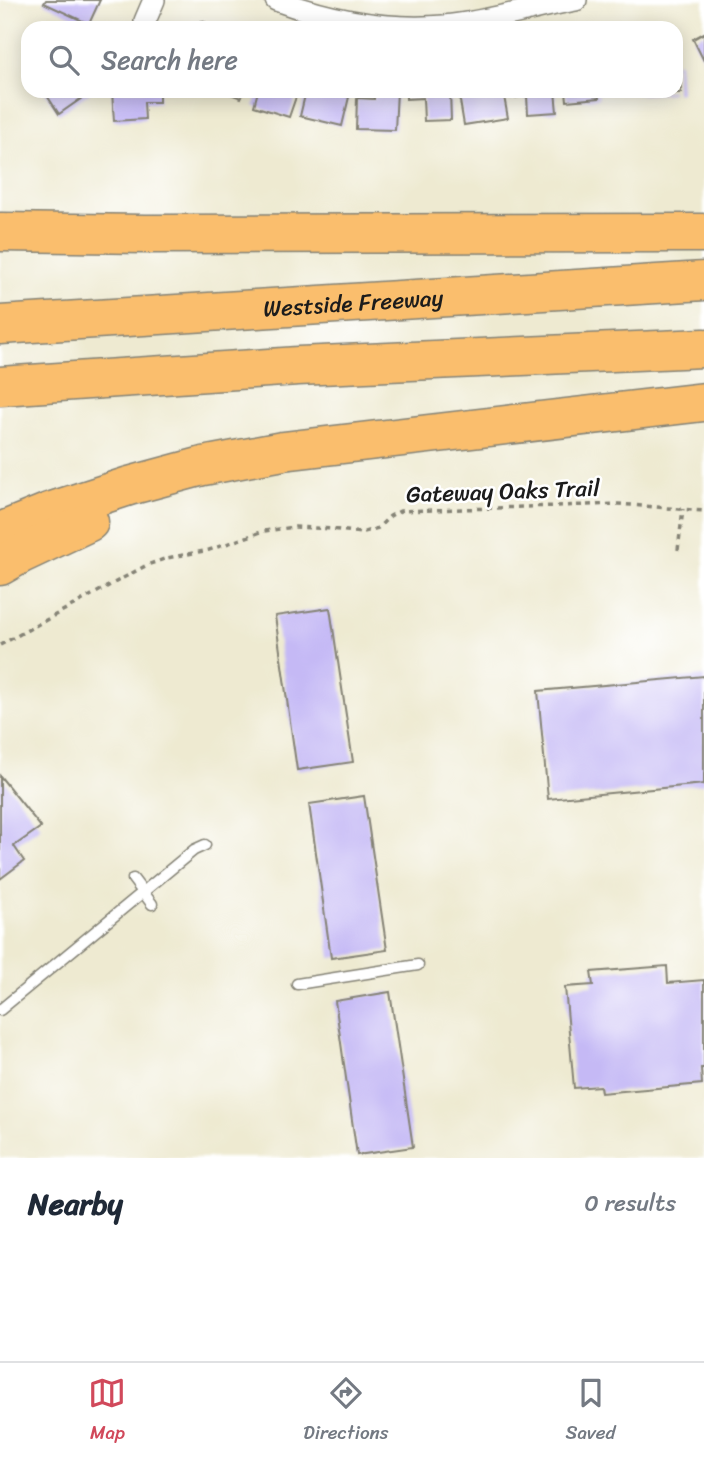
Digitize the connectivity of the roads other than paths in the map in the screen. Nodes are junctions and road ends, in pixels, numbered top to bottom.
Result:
1 (154, 0) edge
2 (276, 0) edge
3 (576, 0) edge
4 (145, 21) dead end
5 (347, 21) edge
6 (469, 21) edge
7 (0, 232) edge
8 (704, 233) edge
9 (146, 234) junction
10 (0, 247) edge
11 (704, 281) edge
12 (0, 325) edge
13 (704, 348) edge
14 (0, 386) edge
15 (704, 401) edge
16 (283, 451) junction
17 (0, 531) edge
18 (0, 566) edge
19 (205, 845) dead end
20 (133, 879) dead end
21 (143, 893) junction
22 (152, 904) dead end
23 (418, 965) dead end
24 (296, 984) dead end
25 (0, 1010) edge

1 - 4 street
2 - 5 street
3 - 6 street
7 - 9 highway
8 - 9 highway
9 - 10 highway
11 - 12 highway, Westside Freeway
13 - 14 highway
15 - 16 highway
16 - 17 highway
16 - 18 highway
19 - 21 lane
20 - 21 lane
21 - 22 lane
21 - 25 lane
23 - 24 lane

